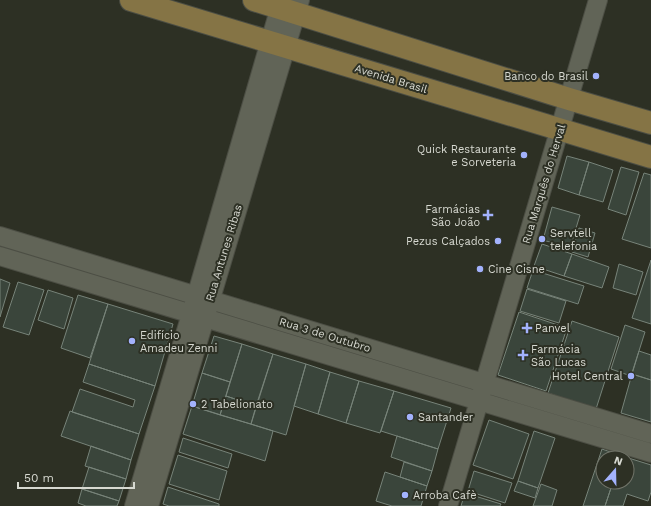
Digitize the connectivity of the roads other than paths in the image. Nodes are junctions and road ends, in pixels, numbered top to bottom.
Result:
1 (131, 0) edge
2 (254, 0) edge
3 (598, 0) edge
4 (290, 5) edge
5 (278, 44) junction
6 (569, 99) junction
7 (651, 123) edge
8 (560, 130) junction
9 (651, 157) edge
10 (0, 236) edge
11 (0, 256) edge
12 (203, 298) junction
13 (198, 316) junction
14 (482, 392) junction
15 (169, 413) junction
16 (622, 425) junction
17 (651, 434) edge
18 (616, 442) junction
19 (651, 453) edge
20 (134, 506) edge
21 (149, 506) edge
22 (448, 506) edge

1 - 5 main road, Avenida Brasil
2 - 4 main road
3 - 6 street, Rua Marquês do Herval
4 - 5 street, Rua Antunes Ribas
4 - 6 main road
5 - 8 main road, Avenida Brasil
5 - 12 street, Rua Antunes Ribas
6 - 7 main road
6 - 8 street, Rua Marquês do Herval
8 - 9 main road, Avenida Brasil
8 - 14 street, Rua Marquês do Herval
10 - 12 street, Rua 3 de Outubro
11 - 13 street, Rua 3 de Outubro
12 - 13 street, Rua Antunes Ribas
12 - 14 street, Rua 3 de Outubro
13 - 14 street, Rua 3 de Outubro
13 - 15 street, Rua Antunes Ribas
14 - 16 street, Rua 3 de Outubro
14 - 18 street, Rua 3 de Outubro
14 - 22 street, Rua Marquês do Herval
15 - 20 street, Rua Antunes Ribas
15 - 21 street, Rua Antunes Ribas
16 - 17 street, Rua 3 de Outubro
16 - 18 street
18 - 19 street, Rua 3 de Outubro

